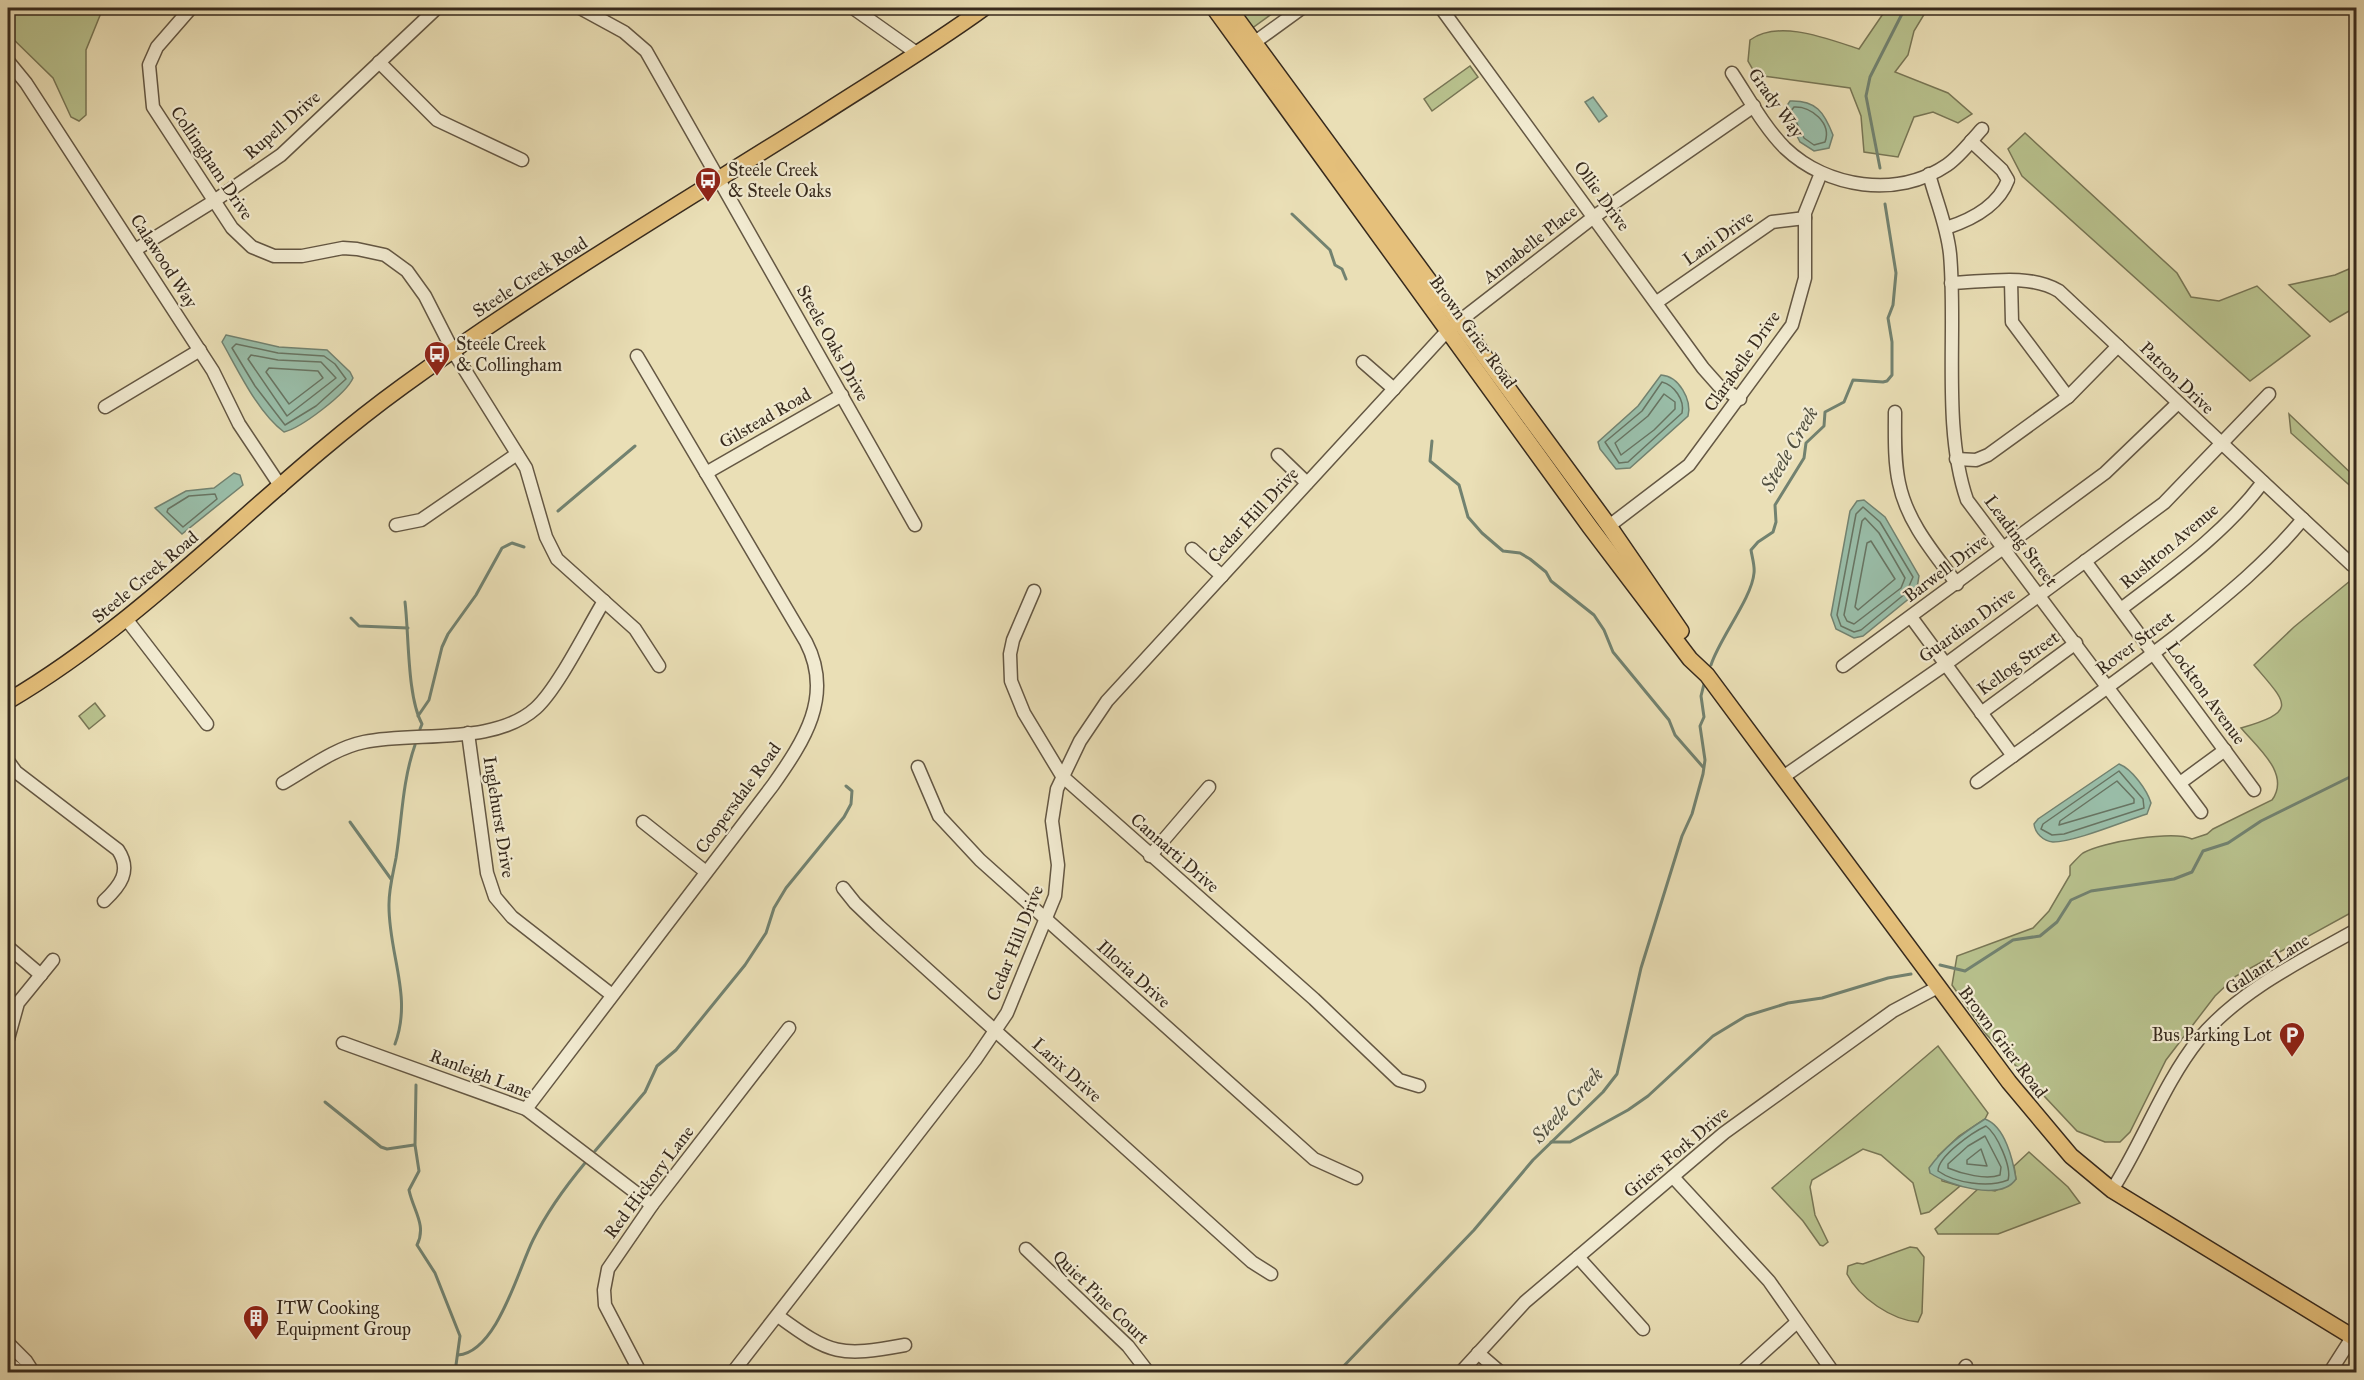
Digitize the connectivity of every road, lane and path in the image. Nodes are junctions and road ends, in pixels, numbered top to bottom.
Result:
1 (190, 8) edge
2 (437, 8) edge
3 (580, 8) edge
4 (853, 8) edge
5 (984, 8) edge
6 (1214, 8) edge
7 (1228, 8) edge
8 (1302, 8) edge
9 (1441, 8) edge
10 (1255, 42) junction
11 (918, 54) junction
12 (8, 61) edge
13 (379, 62) junction
14 (1732, 73) dead end
15 (1754, 106) junction
16 (1982, 129) dead end
17 (1971, 141) junction
18 (522, 160) dead end
19 (1821, 173) junction
20 (1929, 174) junction
21 (720, 178) junction
22 (214, 201) junction
23 (1595, 216) junction
24 (1805, 218) junction
25 (1946, 228) junction
26 (135, 250) junction
27 (2010, 281) junction
28 (1951, 283) junction
29 (1657, 302) junction
30 (1461, 321) junction
31 (1448, 330) junction
32 (2118, 346) junction
33 (200, 350) junction
34 (453, 351) junction
35 (636, 356) dead end
36 (1363, 362) dead end
37 (1394, 389) junction
38 (2268, 394) dead end
39 (842, 395) junction
40 (2068, 397) junction
41 (1740, 399) junction
42 (2178, 403) junction
43 (105, 407) dead end
44 (1895, 412) dead end
45 (1516, 424) junction
46 (2221, 444) junction
47 (517, 454) junction
48 (1278, 455) dead end
49 (1956, 459) junction
50 (706, 473) junction
51 (2263, 482) junction
52 (1307, 483) junction
53 (281, 487) junction
54 (2303, 519) junction
55 (396, 525) dead end
56 (915, 525) dead end
57 (1609, 526) junction
58 (2004, 548) junction
59 (1192, 549) dead end
60 (2085, 561) junction
61 (2352, 565) dead end
62 (1222, 576) junction
63 (1957, 584) junction
64 (1034, 591) dead end
65 (2039, 594) junction
66 (604, 601) junction
67 (2121, 609) junction
68 (1911, 617) junction
69 (127, 620) junction
70 (2076, 643) junction
71 (2153, 653) junction
72 (1946, 664) junction
73 (659, 666) dead end
74 (1843, 666) dead end
75 (1707, 675) junction
76 (2109, 686) junction
77 (8, 701) edge
78 (1982, 712) junction
79 (207, 724) dead end
80 (468, 733) junction
81 (2225, 750) junction
82 (2013, 756) junction
83 (8, 761) edge
84 (918, 767) dead end
85 (1062, 776) junction
86 (1783, 777) junction
87 (1977, 782) dead end
88 (283, 783) dead end
89 (2180, 783) junction
90 (1209, 786) dead end
91 (2254, 790) dead end
92 (2201, 812) dead end
93 (642, 822) dead end
94 (1150, 856) junction
95 (706, 872) junction
96 (843, 888) dead end
97 (104, 901) dead end
98 (1046, 918) junction
99 (2356, 930) edge
100 (8, 947) edge
101 (54, 960) dead end
102 (41, 975) junction
103 (1938, 987) junction
104 (612, 995) junction
105 (9, 1020) edge
106 (789, 1028) dead end
107 (996, 1031) junction
108 (8, 1039) edge
109 (343, 1043) dead end
110 (1419, 1086) dead end
111 (526, 1108) junction
112 (1673, 1177) junction
113 (1356, 1179) dead end
114 (2112, 1190) junction
115 (652, 1205) junction
116 (1026, 1249) dead end
117 (1578, 1257) junction
118 (1271, 1274) dead end
119 (778, 1316) junction
120 (1797, 1322) junction
121 (1643, 1329) dead end
122 (2355, 1337) edge
123 (8, 1343) edge
124 (905, 1345) dead end
125 (1478, 1353) junction
126 (8, 1363) edge
127 (21, 1372) edge
128 (33, 1372) edge
129 (640, 1372) edge
130 (733, 1372) edge
131 (1148, 1372) edge
132 (1461, 1372) edge
133 (1500, 1372) edge
134 (1742, 1372) edge
135 (1833, 1372) edge
136 (2330, 1372) edge

1 - 22 street, Collingham Drive
2 - 13 street, Rupell Drive
3 - 21 street
4 - 11 street
5 - 11 main road, Steele Creek Road
6 - 31 main road, Brown Grier Road
7 - 10 main road, Brown Grier Road
8 - 10 street
9 - 23 street, Ollie Drive
10 - 30 main road, Brown Grier Road
11 - 21 main road, Steele Creek Road
12 - 26 street, Calawood Way
13 - 18 street
13 - 22 street, Rupell Drive
14 - 15 street, Grady Way
15 - 19 street, Grady Way
15 - 23 street, Annabelle Place
16 - 17 street, Grady Way
17 - 20 street, Grady Way
17 - 25 street
19 - 20 street, Grady Way
19 - 24 street, Clarabelle Drive
20 - 25 street, Leading Street
21 - 34 main road, Steele Creek Road
21 - 39 street, Steele Oaks Drive
22 - 26 street, Rupell Drive
22 - 34 street, Collingham Drive
23 - 29 street, Ollie Drive
23 - 30 street, Annabelle Place
24 - 29 street, Lani Drive
24 - 41 street, Clarabelle Drive
25 - 28 street, Leading Street
26 - 33 street, Calawood Way
27 - 28 street, Patron Drive
27 - 32 street, Patron Drive
27 - 40 street
28 - 49 street, Leading Street
29 - 41 street, Ollie Drive
30 - 31 street, Annabelle Place
30 - 57 main road, Brown Grier Road
31 - 37 street, Cedar Hill Drive
31 - 45 main road, Brown Grier Road
32 - 40 street
32 - 42 street, Patron Drive
33 - 43 street
33 - 53 street, Calawood Way
34 - 47 street, Collingham Drive
34 - 53 main road, Steele Creek Road
35 - 50 street, Coopersdale Road
36 - 37 street
37 - 52 street, Cedar Hill Drive
38 - 46 street, Guardian Drive
39 - 50 street, Gilstead Road
39 - 56 street, Steele Oaks Drive
40 - 49 street
41 - 57 street, Clarabelle Drive
42 - 46 street, Patron Drive
42 - 58 street, Barwell Drive
44 - 63 street
45 - 57 main road
45 - 75 main road, Brown Grier Road
46 - 51 street, Patron Drive
46 - 60 street, Guardian Drive
47 - 55 street
47 - 66 street, Collingham Drive
48 - 52 street
49 - 58 street, Leading Street
50 - 95 street, Coopersdale Road
51 - 54 street, Patron Drive
51 - 67 street, Rushton Avenue
52 - 62 street, Cedar Hill Drive
53 - 69 main road, Steele Creek Road
54 - 61 street, Patron Drive
54 - 71 street, Rover Street
57 - 75 main road, Brown Grier Road
58 - 63 street, Barwell Drive
58 - 65 street, Leading Street
59 - 62 street
60 - 65 street, Guardian Drive
60 - 67 street, Lockton Avenue
62 - 85 street, Cedar Hill Drive
63 - 68 street, Barwell Drive
64 - 85 street, Cannarti Drive
65 - 70 street, Leading Street
65 - 72 street, Guardian Drive
66 - 73 street, Collingham Drive
66 - 80 street
67 - 71 street, Lockton Avenue
68 - 72 street
68 - 74 street, Barwell Drive
69 - 77 main road, Steele Creek Road
69 - 79 street
70 - 76 street, Leading Street
70 - 78 street, Kellog Street
71 - 76 street, Rover Street
71 - 81 street, Lockton Avenue
72 - 78 street
72 - 86 street, Guardian Drive
75 - 86 main road, Brown Grier Road
76 - 82 street, Rover Street
76 - 89 street, Leading Street
78 - 82 street
80 - 88 street
80 - 104 street, Inglehurst Drive
81 - 89 street
81 - 91 street, Lockton Avenue
82 - 87 street, Rover Street
83 - 97 street
84 - 98 street, Illoria Drive
85 - 94 street, Cannarti Drive
85 - 98 street, Cedar Hill Drive
86 - 103 main road, Brown Grier Road
89 - 92 street, Leading Street
90 - 94 street
93 - 95 street
94 - 110 street, Cannarti Drive
95 - 104 street, Coopersdale Road
96 - 107 street, Larix Drive
98 - 107 street, Cedar Hill Drive
98 - 113 street, Illoria Drive
99 - 114 street, Gallant Lane
100 - 102 street
101 - 102 street
102 - 105 street
103 - 112 street, Griers Fork Drive
103 - 114 main road, Brown Grier Road
104 - 111 street, Coopersdale Road
105 - 108 street
106 - 115 street, Red Hickory Lane
107 - 118 street, Larix Drive
107 - 119 street, Cedar Hill Drive
109 - 111 street, Ranleigh Lane
111 - 115 street, Ranleigh Lane
112 - 117 street, Griers Fork Drive
112 - 120 street
114 - 122 main road, Brown Grier Road
115 - 129 street, Red Hickory Lane
116 - 131 street, Quiet Pine Court
117 - 121 street
117 - 125 street, Griers Fork Drive
119 - 124 street
119 - 130 street, Cedar Hill Drive
120 - 134 street
120 - 135 street
122 - 136 street
123 - 128 street
125 - 132 street, Griers Fork Drive
125 - 133 street
126 - 127 street

